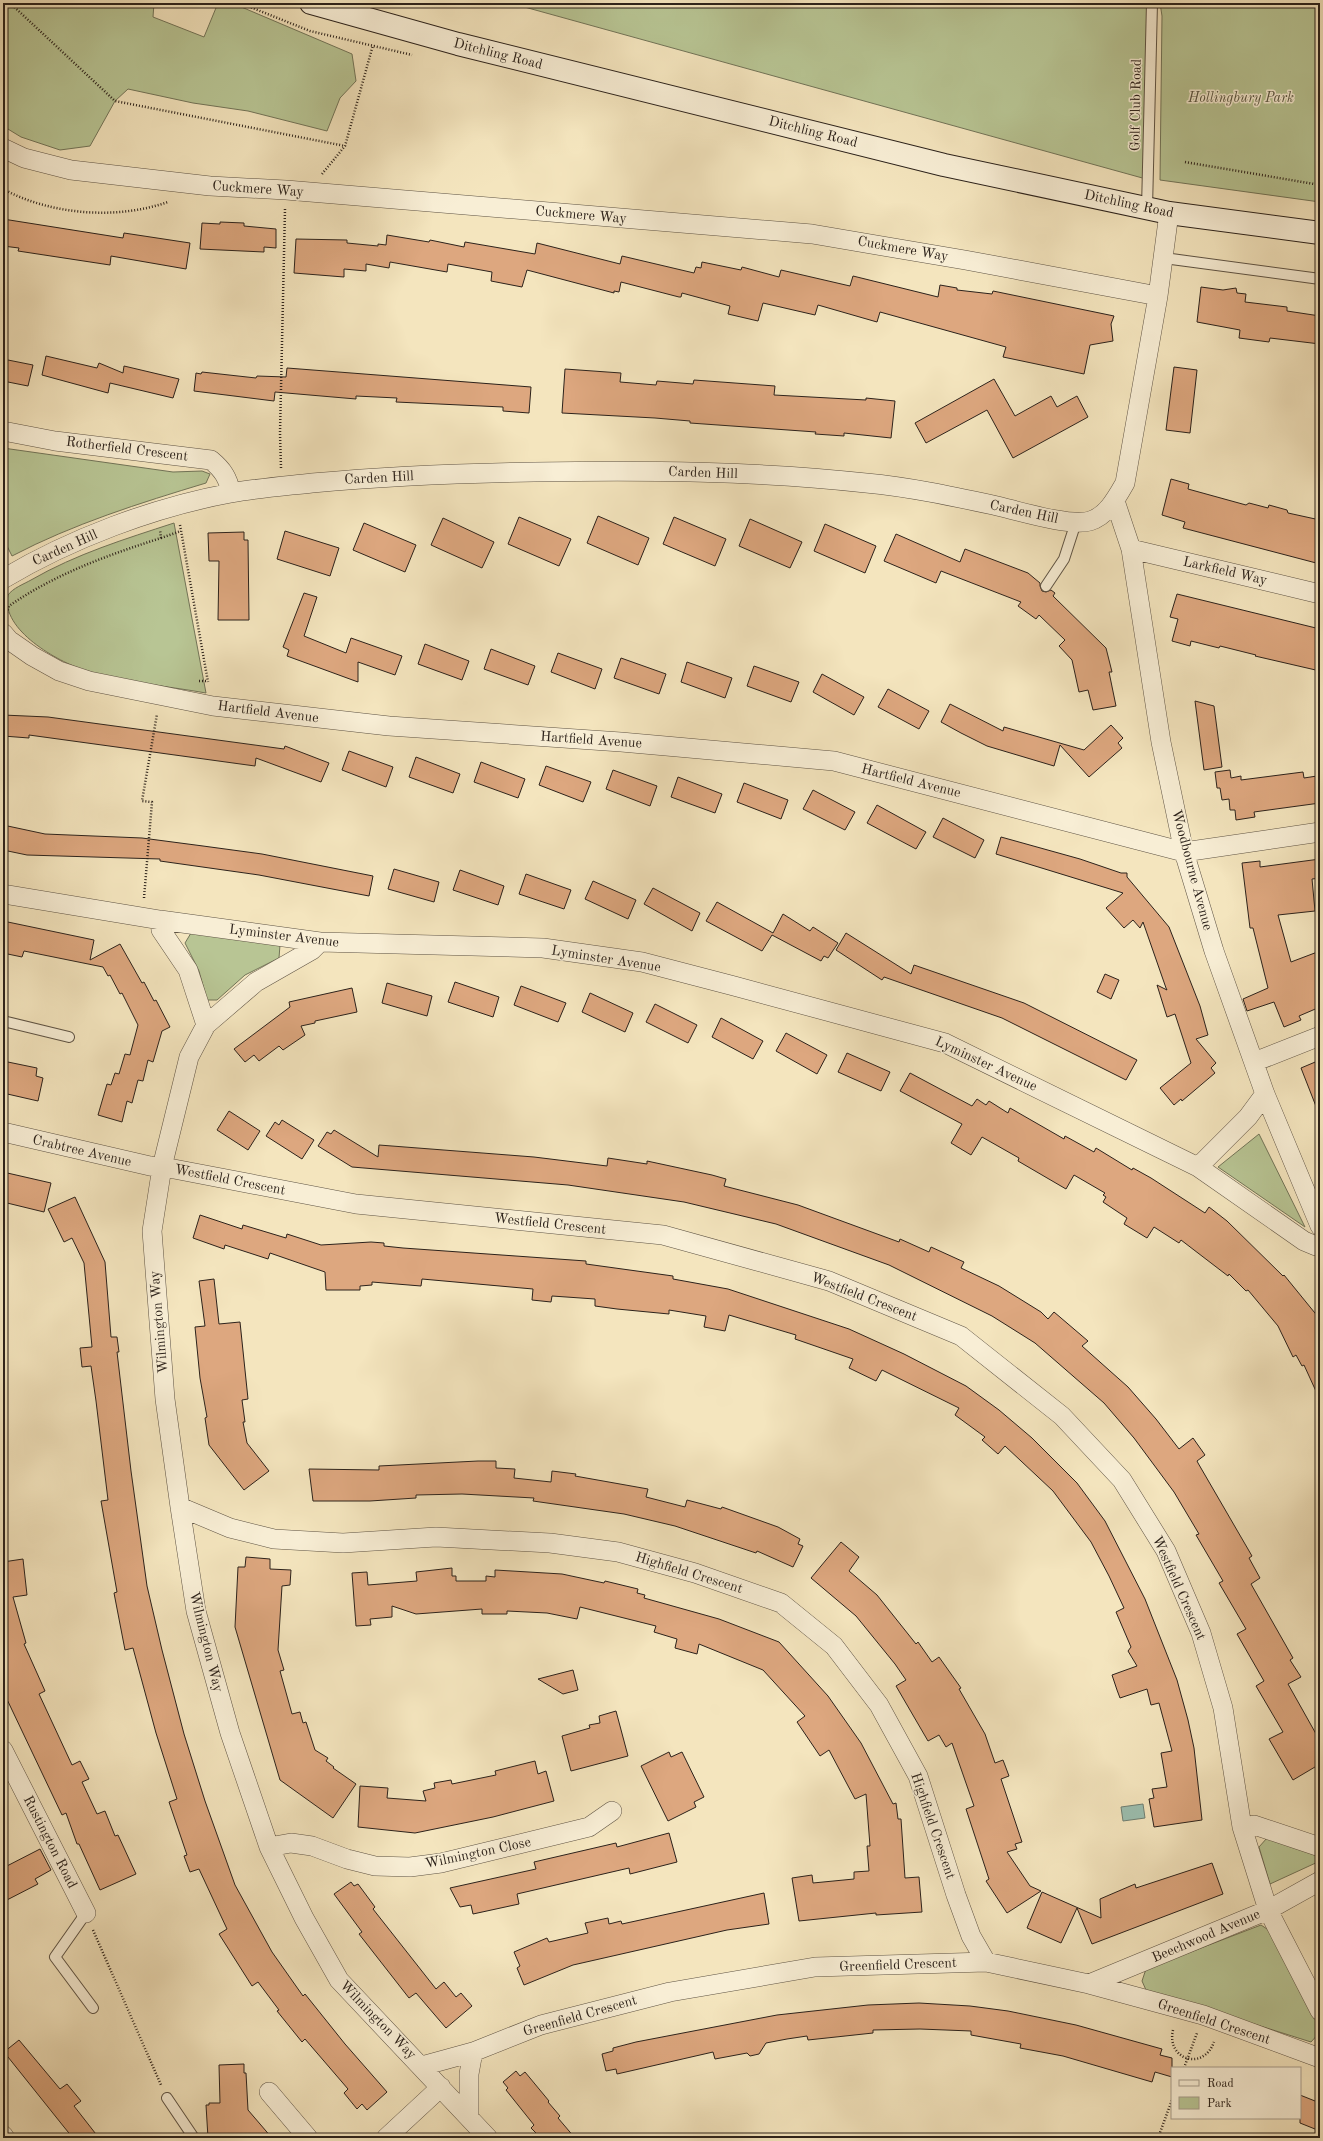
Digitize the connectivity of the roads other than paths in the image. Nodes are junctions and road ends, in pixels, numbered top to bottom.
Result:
1 (311, 3) edge
2 (1152, 3) edge
3 (3, 148) edge
4 (1147, 208) junction
5 (1169, 213) junction
6 (1320, 233) edge
7 (1164, 258) junction
8 (1320, 279) edge
9 (1158, 296) junction
10 (3, 431) edge
11 (231, 493) junction
12 (1114, 501) junction
13 (1076, 522) junction
14 (1131, 549) junction
15 (3, 579) edge
16 (1046, 586) dead end
17 (1320, 594) edge
18 (3, 633) edge
19 (1320, 832) edge
20 (1184, 852) junction
21 (3, 894) edge
22 (152, 919) junction
23 (320, 942) junction
24 (3, 1021) edge
25 (206, 1025) junction
26 (1320, 1036) edge
27 (69, 1037) dead end
28 (1254, 1062) junction
29 (1265, 1094) junction
30 (3, 1132) edge
31 (162, 1167) junction
32 (1198, 1167) junction
33 (1320, 1226) edge
34 (1320, 1245) edge
35 (180, 1506) junction
36 (3, 1750) edge
37 (612, 1811) dead end
38 (1242, 1827) junction
39 (269, 1847) junction
40 (1320, 1847) edge
41 (1320, 1881) edge
42 (1268, 1910) junction
43 (86, 1913) joint
44 (986, 1962) junction
45 (1089, 1984) junction
46 (94, 2008) dead end
47 (1320, 2011) edge
48 (473, 2052) junction
49 (1320, 2058) edge
50 (422, 2066) junction
51 (441, 2087) junction
52 (269, 2092) dead end
53 (167, 2098) road end
54 (469, 2116) junction
55 (3, 2136) edge
56 (5, 2138) edge
57 (194, 2138) edge
58 (308, 2138) edge
59 (386, 2138) edge
60 (488, 2138) edge

1 - 4 street, Ditchling Road
2 - 4 lane, Golf Club Road
3 - 9 street, Cuckmere Way
4 - 5 street, Ditchling Road
5 - 6 street, Ditchling Road
5 - 7 street, Carden Hill
7 - 8 lane
7 - 9 street, Carden Hill
9 - 12 street, Carden Hill
10 - 11 street, Rotherfield Crescent
11 - 13 street, Carden Hill
11 - 15 street, Carden Hill
12 - 13 street, Carden Hill
12 - 14 street, Woodbourne Avenue
13 - 16 lane
14 - 17 street, Larkfield Way
14 - 20 street, Woodbourne Avenue
18 - 20 street, Hartfield Avenue
19 - 20 street
20 - 28 street, Woodbourne Avenue
21 - 22 street, Lyminster Avenue
22 - 23 street, Lyminster Avenue
22 - 25 street
23 - 25 street, Wilmington Way
23 - 32 street, Lyminster Avenue
24 - 27 lane
25 - 31 street, Wilmington Way
26 - 28 street
28 - 29 street, Woodbourne Avenue
29 - 32 street
29 - 33 street, Woodbourne Avenue
30 - 31 street, Crabtree Avenue
31 - 35 street, Wilmington Way
31 - 38 street, Westfield Crescent
32 - 34 street, Lyminster Avenue
35 - 39 street, Wilmington Way
35 - 44 street, Highfield Crescent
36 - 43 street, Rustington Road
37 - 39 street, Wilmington Close
38 - 40 street
38 - 42 street, Westfield Crescent
39 - 50 street, Wilmington Way
41 - 42 street, Beechwood Avenue
42 - 45 street, Beechwood Avenue
42 - 47 street, Westfield Crescent
43 - 46 lane
44 - 45 street, Greenfield Crescent
44 - 48 street, Greenfield Crescent
45 - 49 street, Greenfield Crescent
48 - 50 street, Greenfield Crescent
48 - 54 street
50 - 51 street, Wilmington Way
51 - 54 street, Wilmington Way
51 - 59 street
52 - 58 street
53 - 57 lane
54 - 60 street, Wilmington Way
55 - 56 street

